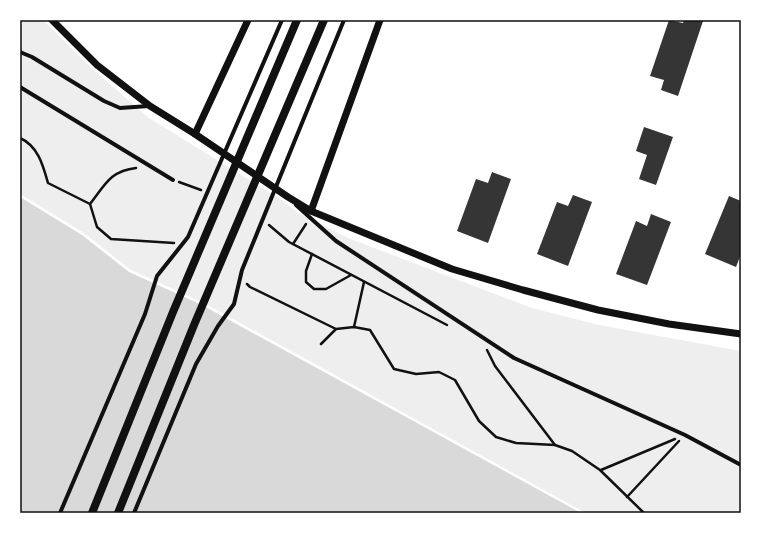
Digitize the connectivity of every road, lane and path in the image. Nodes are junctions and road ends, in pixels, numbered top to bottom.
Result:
1 (52, 20) edge
2 (248, 20) edge
3 (282, 20) edge
4 (296, 20) edge
5 (324, 20) edge
6 (344, 20) edge
7 (380, 20) edge
8 (20, 52) edge
9 (20, 86) edge
10 (150, 106) junction
11 (195, 134) junction
12 (20, 138) edge
13 (152, 166) junction
14 (173, 180) joint
15 (208, 193) junction
16 (90, 204) junction
17 (311, 214) junction
18 (262, 220) junction
19 (175, 243) dead end
20 (293, 244) junction
21 (312, 254) junction
22 (351, 275) junction
23 (246, 282) dead end
24 (364, 282) junction
25 (448, 326) dead end
26 (354, 327) junction
27 (336, 329) junction
28 (741, 334) edge
29 (483, 339) junction
30 (321, 344) dead end
31 (685, 435) junction
32 (555, 445) junction
33 (741, 465) edge
34 (600, 470) junction
35 (627, 497) junction
36 (60, 513) edge
37 (92, 513) edge
38 (118, 513) edge
39 (134, 513) edge
40 (644, 513) edge

1 - 10 street
2 - 11 street
3 - 15 street
4 - 37 main road
5 - 38 main road
6 - 18 street
7 - 17 street
8 - 10 street
9 - 13 street
10 - 11 street
11 - 17 street
12 - 16 path
13 - 14 street
13 - 16 path
14 - 15 path
15 - 36 street
16 - 19 path
17 - 20 path
17 - 28 street
17 - 29 street
18 - 20 path
18 - 39 street
20 - 21 path
21 - 22 path
21 - 22 path
22 - 24 path
23 - 27 path
24 - 25 path
24 - 26 path
26 - 27 path
26 - 32 path
27 - 30 path
29 - 31 street
29 - 32 path
31 - 33 street
31 - 34 path
31 - 35 path
32 - 34 path
34 - 35 path
35 - 40 path

